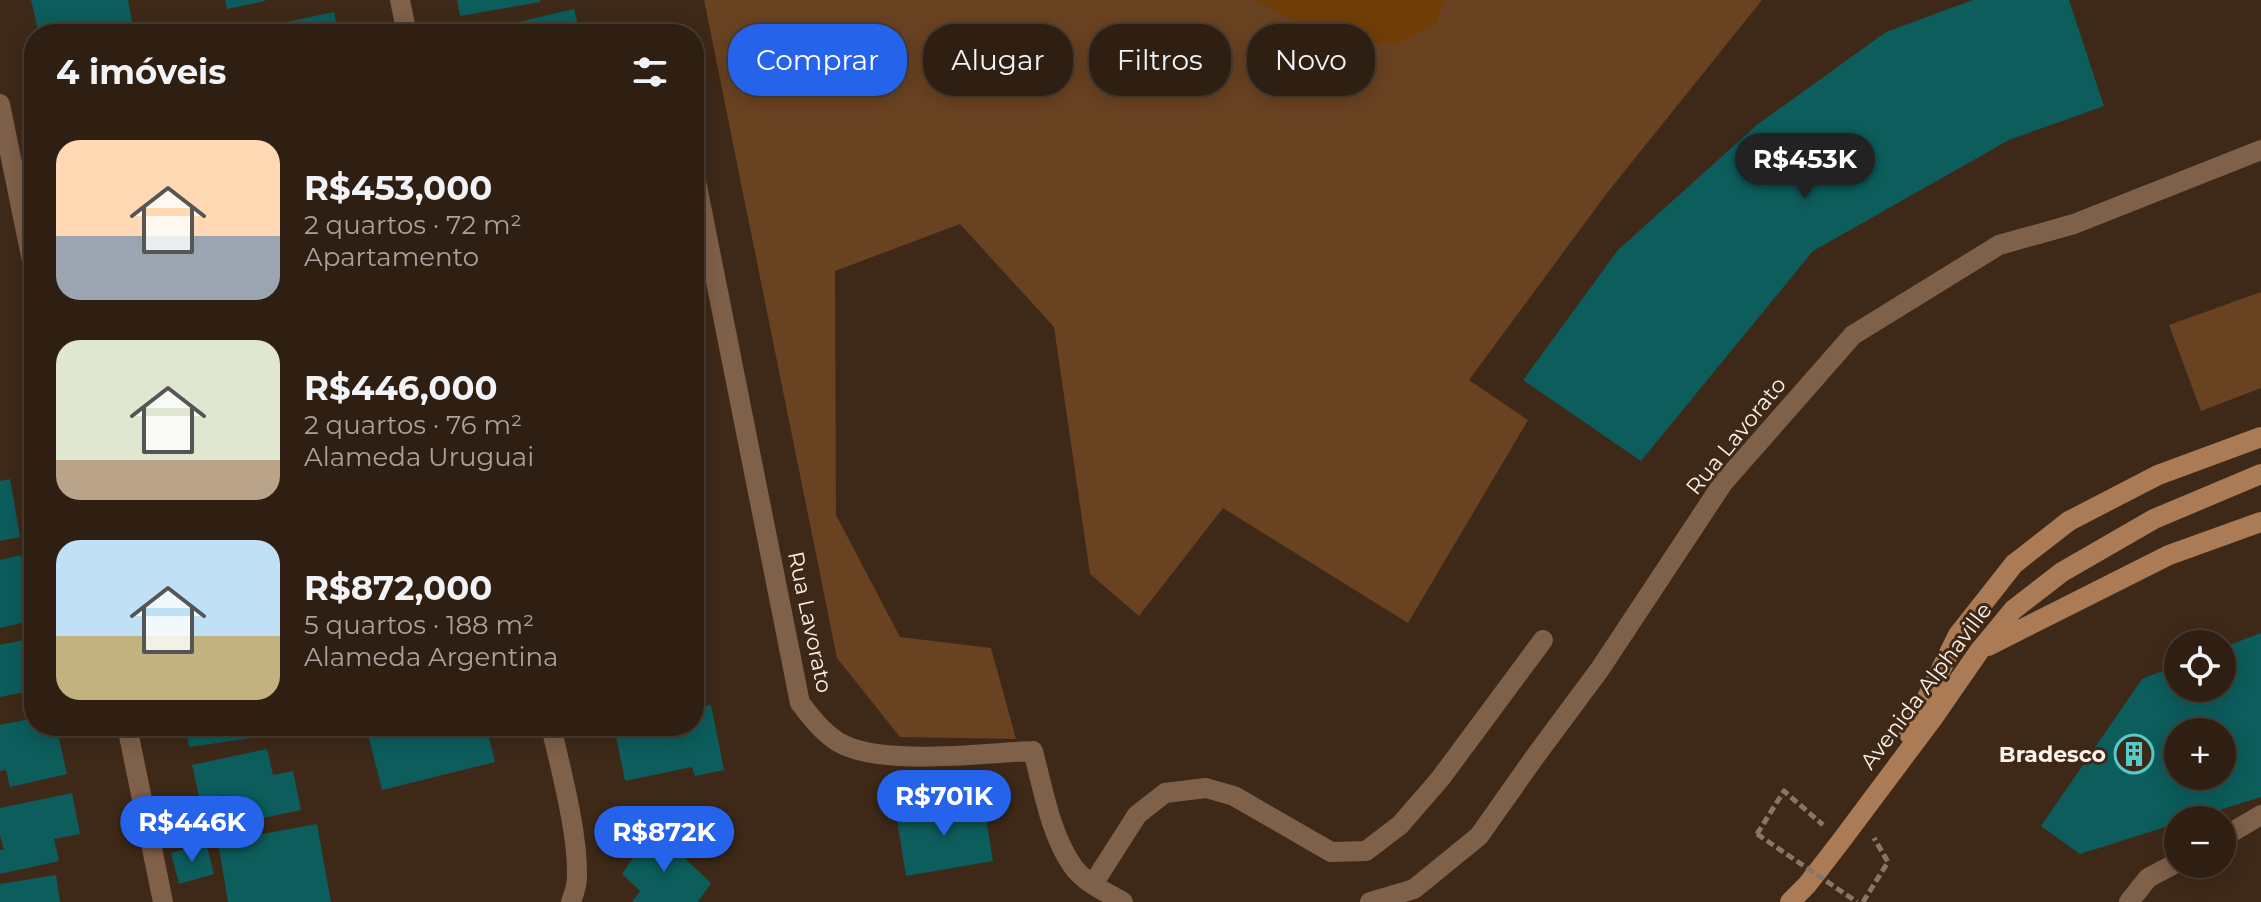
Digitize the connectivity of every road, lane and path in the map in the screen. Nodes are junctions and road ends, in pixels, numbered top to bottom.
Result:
1 (400, 0) edge
2 (405, 24) edge
3 (0, 104) edge
4 (2261, 150) edge
5 (704, 221) edge
6 (24, 222) edge
7 (2261, 437) edge
8 (2261, 474) edge
9 (2261, 522) edge
10 (1543, 640) dead end
11 (1980, 650) junction
12 (129, 736) edge
13 (553, 736) edge
14 (1891, 772) junction
15 (2261, 815) edge
16 (2236, 830) edge
17 (1841, 841) junction
18 (1888, 862) dead end
19 (2164, 869) edge
20 (1093, 884) junction
21 (1803, 894) edge
22 (163, 902) edge
23 (571, 902) edge
24 (1123, 902) edge
25 (1370, 902) edge
26 (1790, 902) edge
27 (1860, 902) edge
28 (2129, 902) edge

1 - 2 street
3 - 6 street
4 - 25 street, Rua Lavorato
5 - 20 street, Rua Lavorato
7 - 14 main road
8 - 11 main road, Avenida Alphaville
9 - 11 main road
10 - 20 street
11 - 14 main road, Avenida Alphaville
12 - 22 street
13 - 23 street
14 - 17 main road, Avenida Alphaville
15 - 16 street
17 - 21 main road, Avenida Alphaville
17 - 27 path, bridge
18 - 27 path
19 - 28 street
20 - 24 street, Rua Lavorato
21 - 26 main road, Avenida Alphaville

